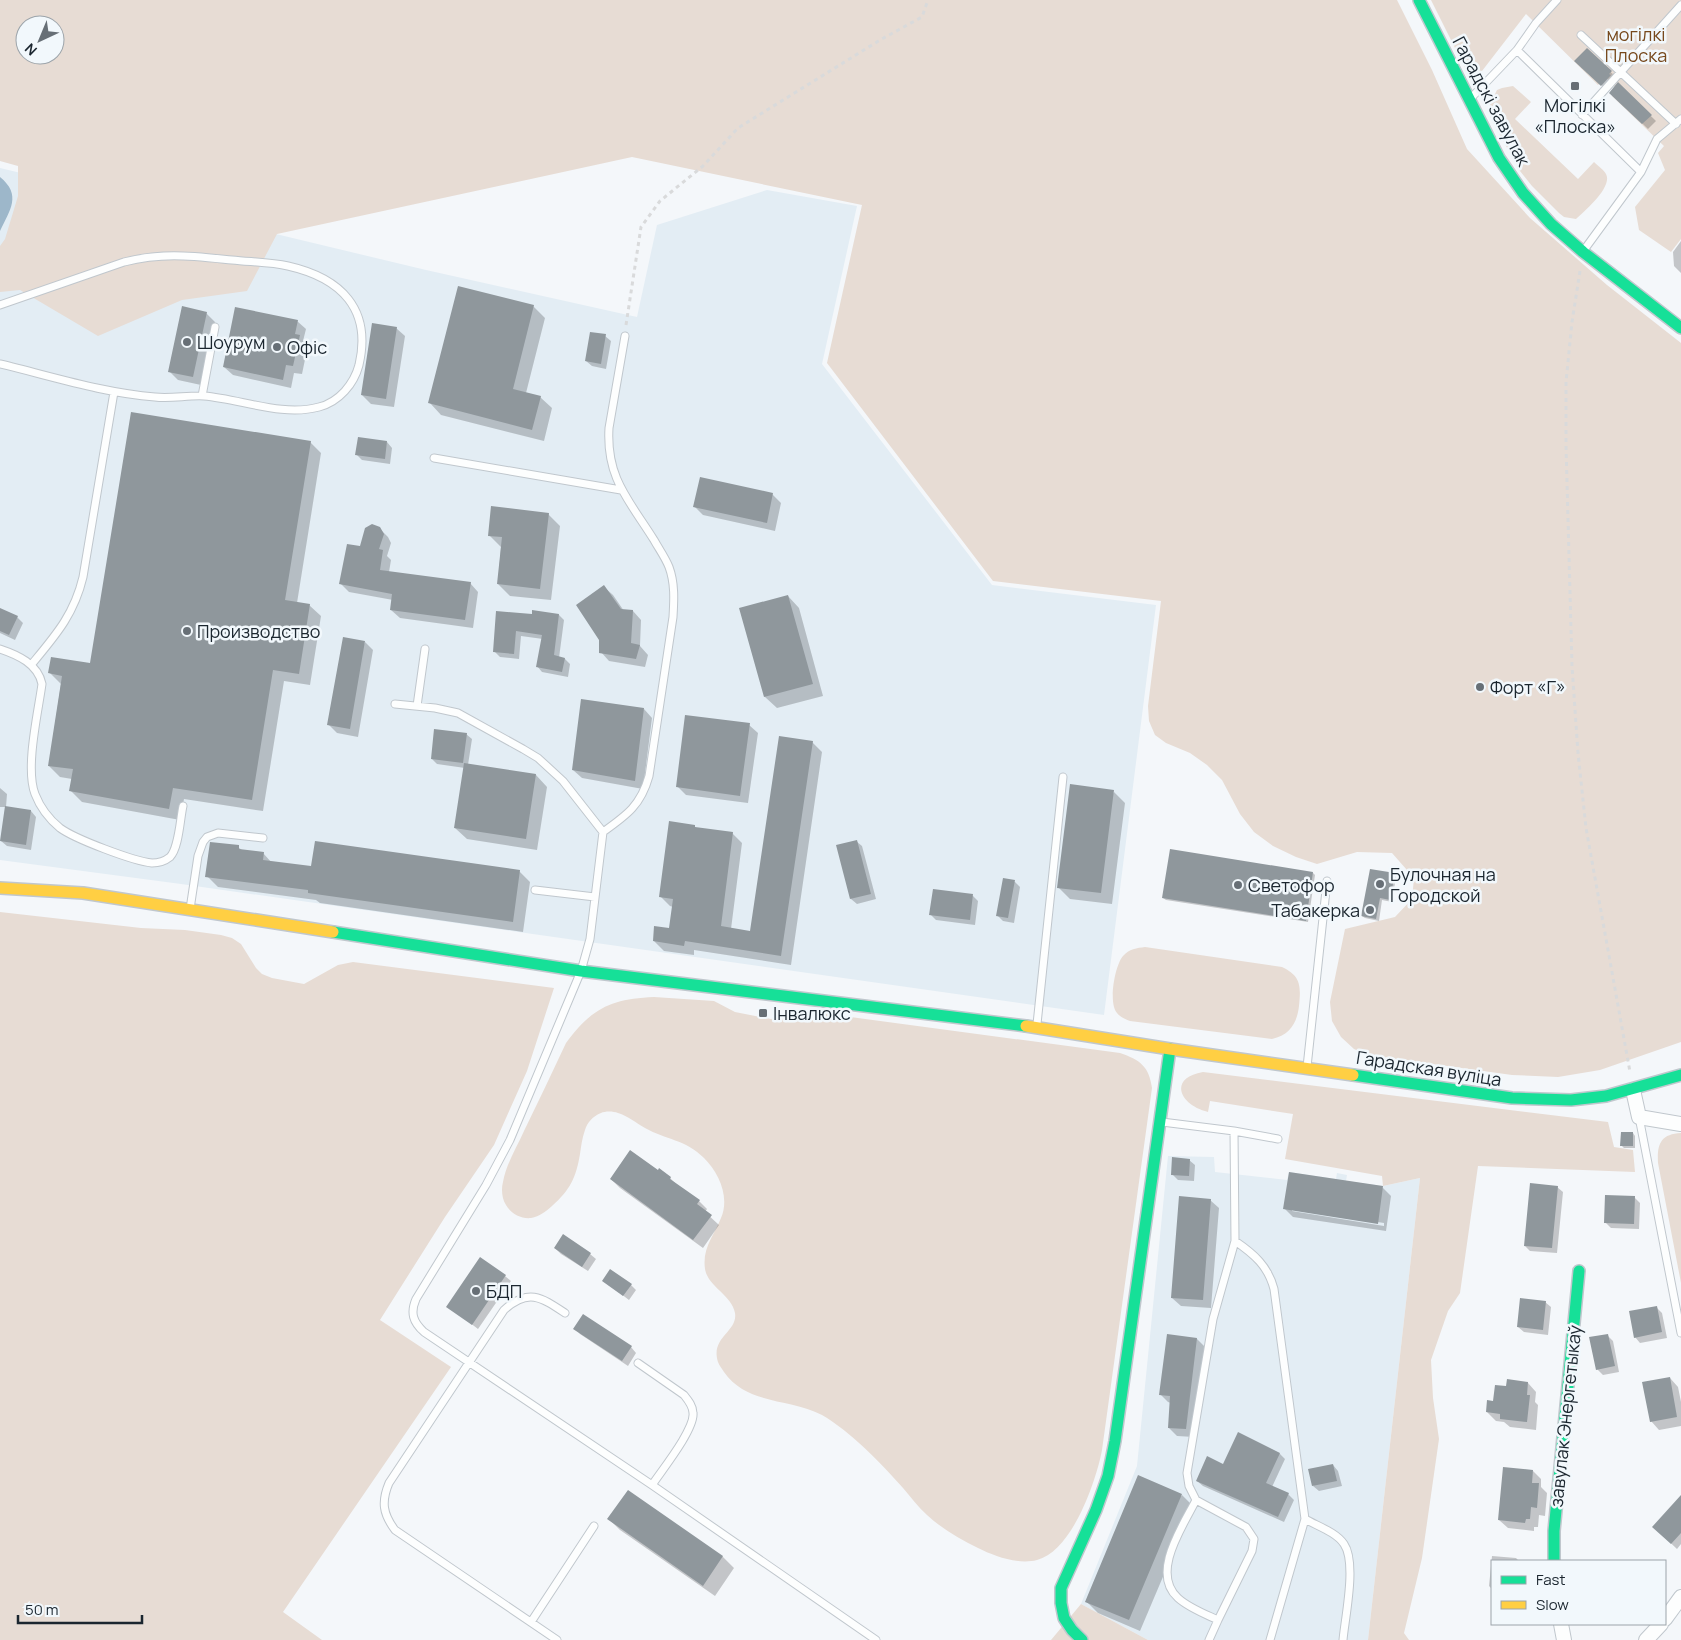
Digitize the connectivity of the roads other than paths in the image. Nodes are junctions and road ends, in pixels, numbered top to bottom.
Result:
1 (1419, 0) edge
2 (1557, 0) edge
3 (1681, 4) edge
4 (1581, 35) dead end
5 (1517, 50) junction
6 (1621, 72) junction
7 (1469, 100) junction
8 (1582, 115) junction
9 (1679, 122) edge
10 (1641, 172) junction
11 (1583, 252) junction
12 (0, 305) edge
13 (215, 327) dead end
14 (1681, 328) edge
15 (625, 336) road end
16 (0, 364) edge
17 (114, 392) junction
18 (202, 396) junction
19 (434, 458) dead end
20 (621, 490) junction
21 (0, 649) edge
22 (425, 649) dead end
23 (31, 665) junction
24 (395, 704) dead end
25 (416, 706) junction
26 (1063, 777) dead end
27 (183, 806) dead end
28 (603, 832) junction
29 (263, 838) dead end
30 (1327, 881) dead end
31 (0, 888) edge
32 (535, 890) dead end
33 (595, 897) junction
34 (190, 910) junction
35 (581, 971) junction
36 (1037, 1027) junction
37 (1170, 1049) junction
38 (1307, 1068) junction
39 (1681, 1075) edge
40 (1633, 1090) junction
41 (1639, 1117) junction
42 (1161, 1122) junction
43 (1681, 1124) edge
44 (1234, 1131) junction
45 (1278, 1139) dead end
46 (1235, 1241) junction
47 (1579, 1271) dead end
48 (565, 1313) dead end
49 (1681, 1333) edge
50 (470, 1362) junction
51 (638, 1363) dead end
52 (652, 1485) junction
53 (1196, 1500) junction
54 (1305, 1520) junction
55 (594, 1526) dead end
56 (1554, 1560) edge
57 (1681, 1597) edge
58 (1666, 1618) edge
59 (1218, 1620) junction
60 (531, 1622) junction
61 (1561, 1625) edge
62 (1660, 1625) edge
63 (557, 1640) edge
64 (876, 1640) edge
65 (1082, 1640) edge
66 (1209, 1640) edge
67 (1270, 1640) edge
68 (1342, 1640) edge
69 (1564, 1640) edge
70 (1646, 1640) edge

1 - 7 main road, Гарадскі завулак
2 - 5 lane
3 - 6 lane
4 - 6 lane
5 - 7 lane
5 - 8 lane
6 - 8 lane
6 - 9 lane
7 - 11 main road, Гарадскі завулак
8 - 10 lane
9 - 10 lane
10 - 11 lane
11 - 14 main road, Гарадскі завулак
12 - 18 lane
13 - 18 lane
15 - 20 lane
16 - 17 lane
17 - 18 lane
17 - 23 lane
19 - 20 lane
20 - 28 lane
21 - 23 lane
22 - 25 lane
23 - 27 lane
24 - 25 lane
25 - 28 lane
26 - 36 lane
28 - 33 lane
29 - 34 lane
30 - 38 lane
31 - 34 main road, Гарадская вуліца
32 - 33 lane
33 - 35 lane
34 - 35 main road, Гарадская вуліца
35 - 36 main road, Гарадская вуліца
35 - 50 lane
36 - 37 main road, Гарадская вуліца
37 - 38 main road, Гарадская вуліца
37 - 42 main road
38 - 40 main road, Гарадская вуліца
39 - 40 main road, Гарадская вуліца
40 - 41 street
41 - 43 street
41 - 49 lane
42 - 44 lane
42 - 65 main road
44 - 45 lane
44 - 46 lane
46 - 53 lane
46 - 54 lane
47 - 56 main road, завулак Энергетыкаў
48 - 50 lane
50 - 52 lane
50 - 60 lane
51 - 52 lane
52 - 64 lane
53 - 59 lane
53 - 59 lane
54 - 67 lane
54 - 68 lane
55 - 60 lane
57 - 58 street
59 - 66 lane
60 - 63 lane
61 - 69 street
62 - 70 street

